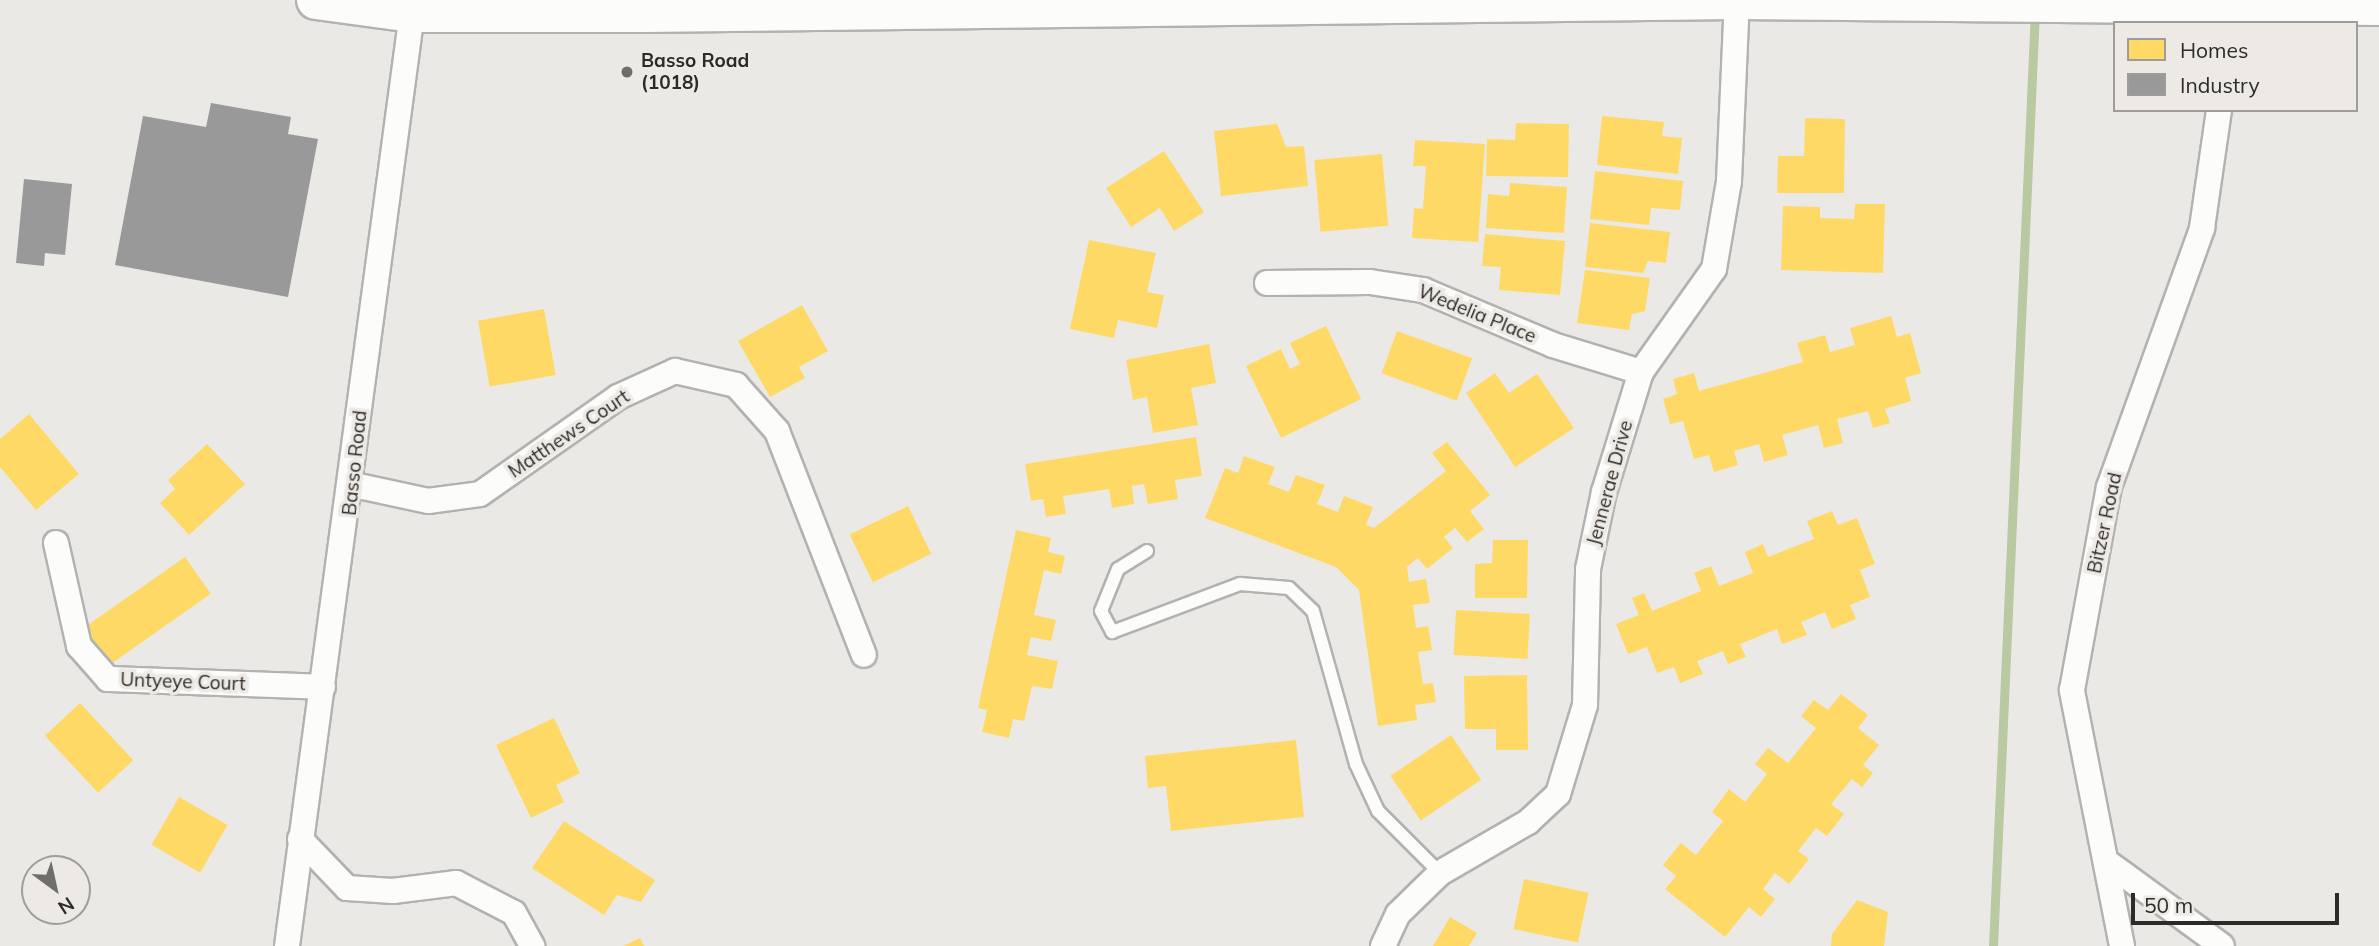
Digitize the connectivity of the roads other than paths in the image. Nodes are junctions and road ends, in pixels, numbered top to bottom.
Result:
1 (316, 0) edge
2 (1737, 1) edge
3 (1899, 1) edge
4 (848, 6) edge
5 (2379, 6) edge
6 (412, 13) junction
7 (2234, 13) edge
8 (2220, 112) edge
9 (1267, 284) dead end
10 (1641, 372) junction
11 (354, 485) junction
12 (56, 543) dead end
13 (1147, 551) dead end
14 (864, 655) dead end
15 (323, 687) junction
16 (300, 839) junction
17 (2111, 865) junction
18 (1440, 873) junction
19 (287, 946) edge
20 (533, 946) edge
21 (1383, 946) edge
22 (2122, 946) edge
23 (2222, 946) edge

1 - 6 highway
2 - 3 highway
2 - 4 highway
2 - 10 street, Jennerae Drive
3 - 7 highway
4 - 6 highway
5 - 7 highway
6 - 11 street, Basso Road
8 - 17 street, Bitzer Road
9 - 10 street, Wedelia Place
10 - 18 street, Jennerae Drive
11 - 14 street, Matthews Court
11 - 15 street, Basso Road
12 - 15 street, Untyeye Court
13 - 18 lane
15 - 16 street, Basso Road
16 - 19 street, Basso Road
16 - 20 street
17 - 22 street, Bitzer Road
17 - 23 street
18 - 21 street, Jennerae Drive

